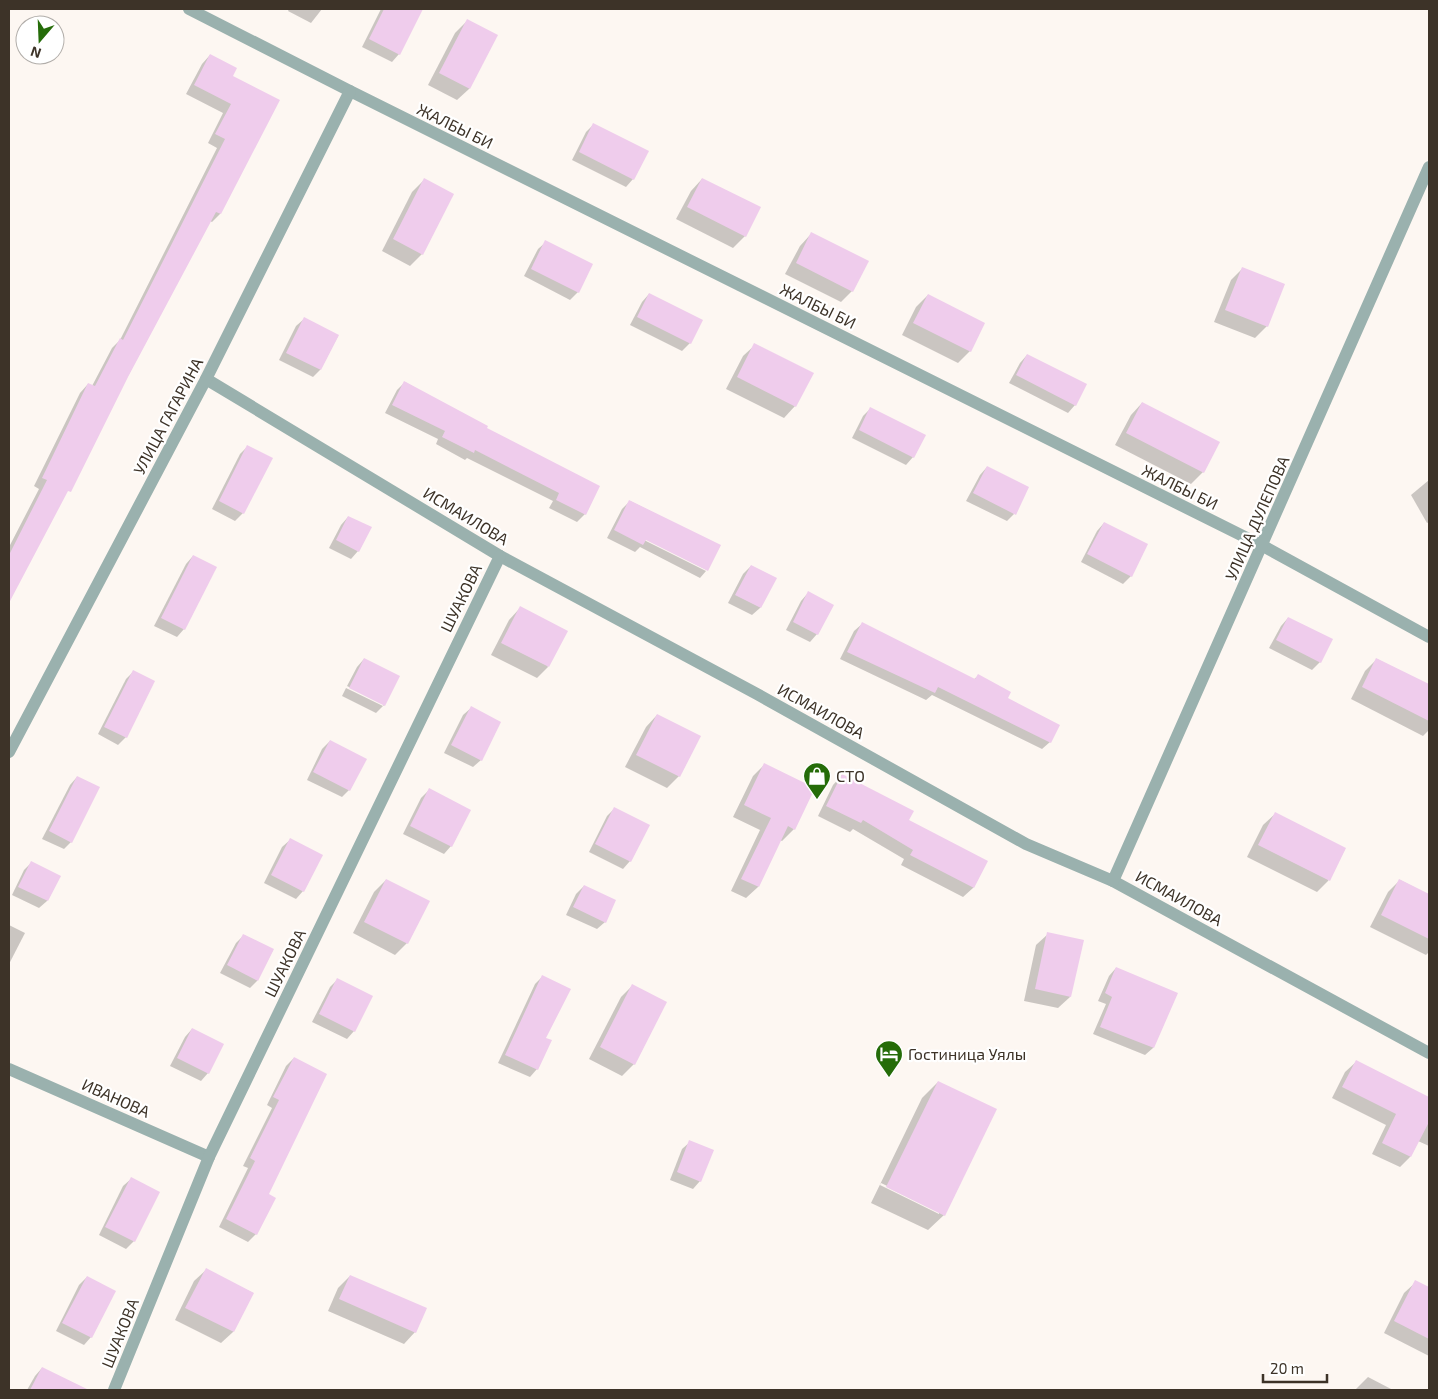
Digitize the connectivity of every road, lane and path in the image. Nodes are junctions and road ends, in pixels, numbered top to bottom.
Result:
1 (189, 9) edge
2 (350, 91) junction
3 (1429, 167) edge
4 (206, 379) junction
5 (1263, 546) junction
6 (500, 556) junction
7 (1429, 637) edge
8 (9, 752) edge
9 (1114, 881) junction
10 (1429, 1053) edge
11 (9, 1069) edge
12 (209, 1157) junction
13 (114, 1390) edge

1 - 2 street, ЖАЛБЫ БИ
2 - 4 street, УЛИЦА ГАГАРИНА
2 - 5 street, ЖАЛБЫ БИ
3 - 5 street, УЛИЦА ДУЛЕПОВА
4 - 6 street, ИСМАИЛОВА
4 - 8 street, УЛИЦА ГАГАРИНА
5 - 7 street, ЖАЛБЫ БИ
5 - 9 street, УЛИЦА ДУЛЕПОВА
6 - 9 street, ИСМАИЛОВА
6 - 12 street, ШУАКОВА
9 - 10 street, ИСМАИЛОВА
11 - 12 street, ИВАНОВА
12 - 13 street, ШУАКОВА

